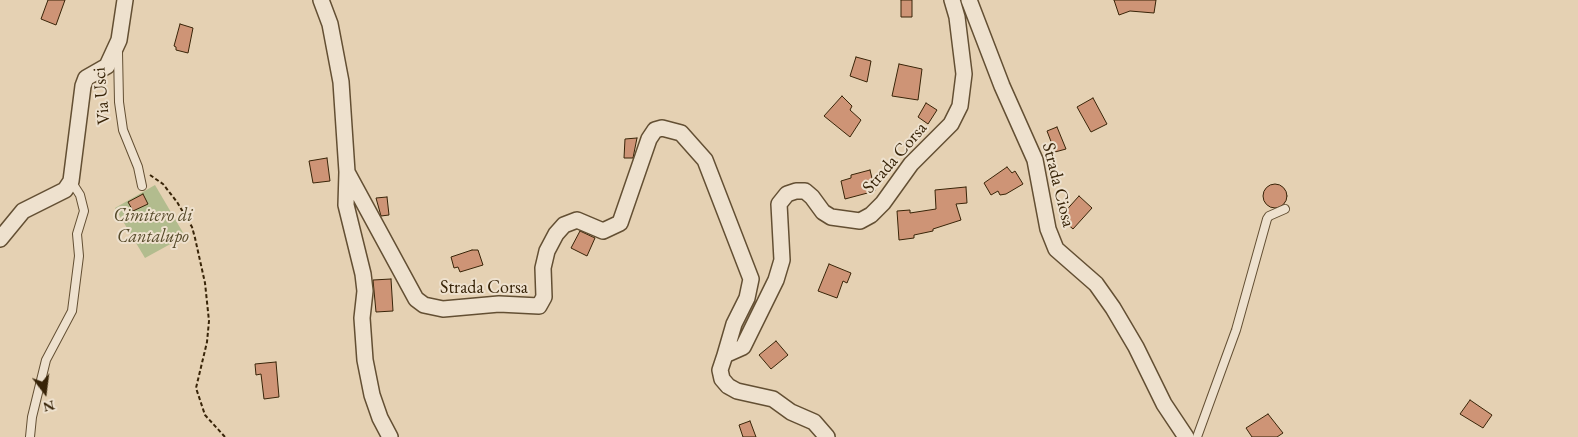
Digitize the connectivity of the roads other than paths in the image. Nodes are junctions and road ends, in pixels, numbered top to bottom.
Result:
1 (125, 0) edge
2 (322, 0) edge
3 (952, 0) edge
4 (969, 0) edge
5 (119, 40) junction
6 (347, 172) junction
7 (71, 181) junction
8 (142, 186) dead end
9 (1285, 209) dead end
10 (0, 240) edge
11 (725, 355) junction
12 (30, 437) edge
13 (390, 437) edge
14 (827, 437) edge
15 (1186, 437) edge
16 (1197, 437) edge

1 - 5 street, Via Usci
2 - 6 street, Strada Corsa
3 - 11 street, Strada Corsa
4 - 15 street, Strada Ciosa
5 - 7 street
5 - 8 lane, Via Usci
6 - 11 street, Strada Corsa
6 - 13 street, Strada Corsa
7 - 10 street
7 - 12 lane
9 - 16 lane
11 - 14 street, Strada Corsa

